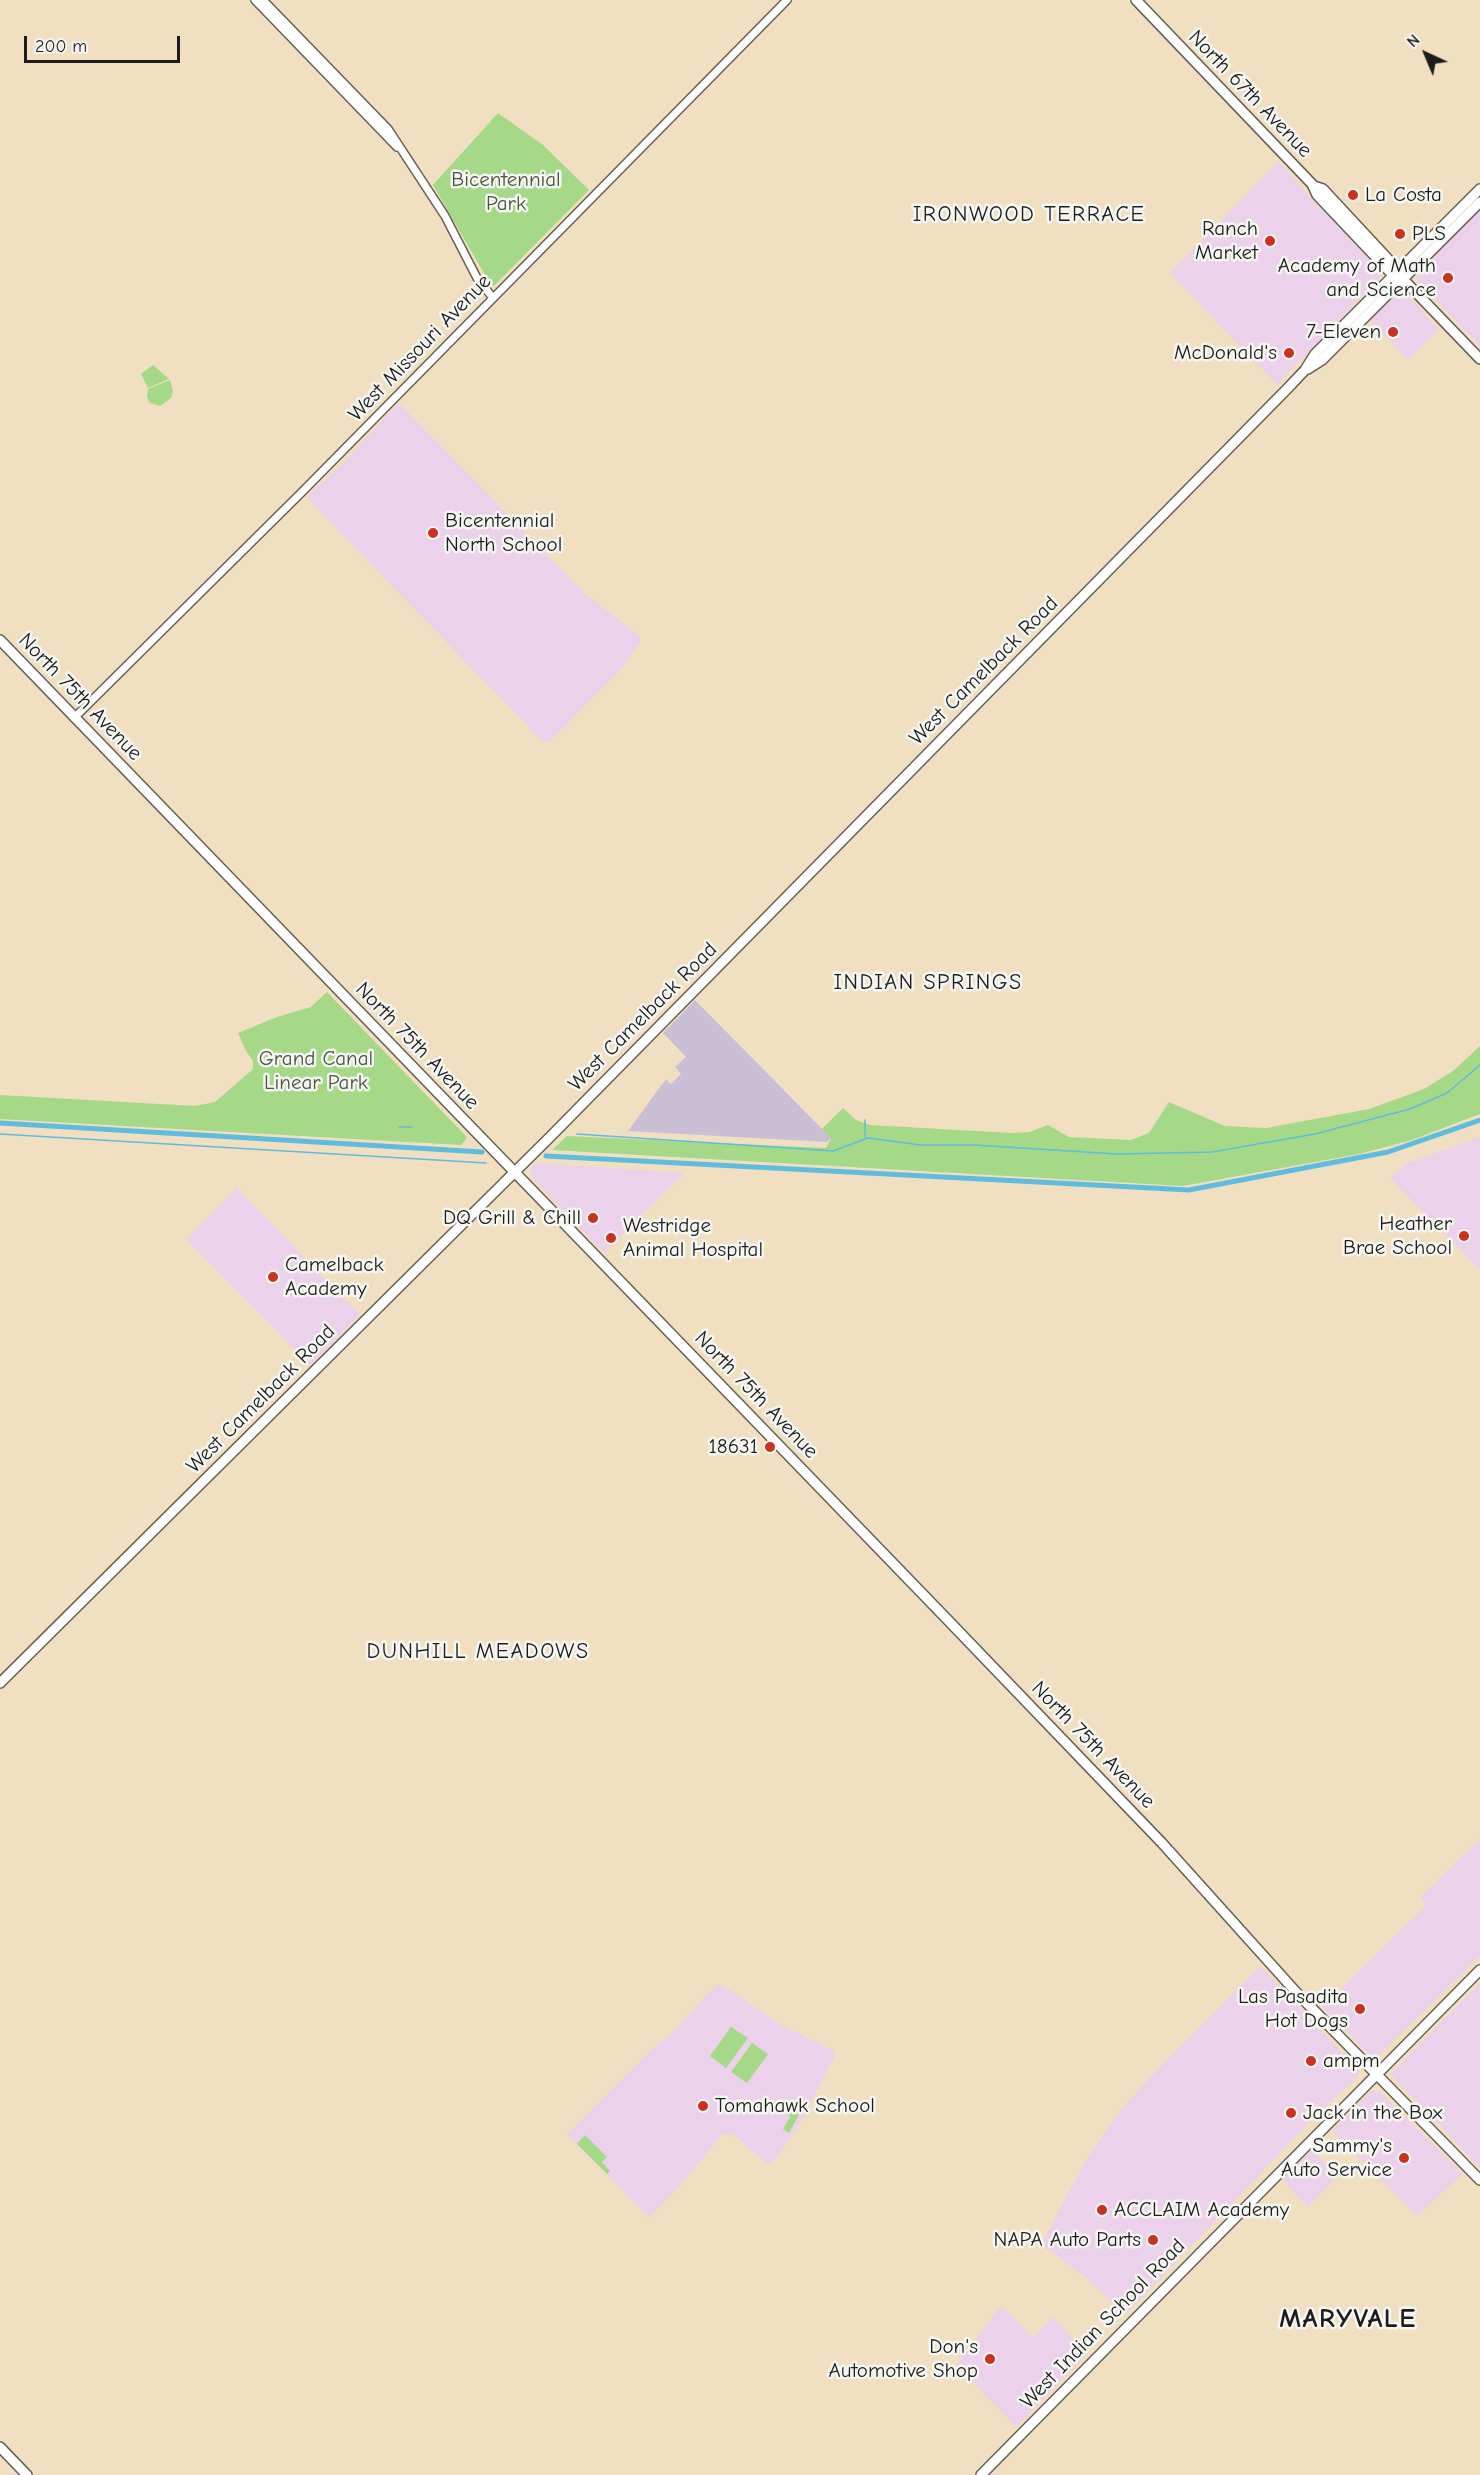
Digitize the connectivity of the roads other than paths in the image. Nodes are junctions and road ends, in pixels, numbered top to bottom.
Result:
1 (255, 0) edge
2 (263, 0) edge
3 (787, 0) edge
4 (1136, 0) edge
5 (278, 20) junction
6 (1480, 189) edge
7 (1480, 202) edge
8 (1398, 274) junction
9 (493, 298) junction
10 (1480, 359) edge
11 (0, 640) edge
12 (74, 718) junction
13 (514, 1173) junction
14 (0, 1683) edge
15 (1480, 1970) edge
16 (1376, 2074) junction
17 (1480, 2180) edge
18 (0, 2447) edge
19 (27, 2475) edge
20 (981, 2475) edge

1 - 5 street
2 - 5 street
3 - 9 street, West Missouri Avenue
4 - 8 main road, North 67th Avenue
5 - 9 street
6 - 8 main road, West Camelback Road
7 - 8 main road, West Camelback Road
8 - 10 main road, North 67th Avenue
8 - 13 main road, West Camelback Road
9 - 12 street, West Missouri Avenue
11 - 12 main road, North 75th Avenue
12 - 13 main road, North 75th Avenue
13 - 14 main road, West Camelback Road
13 - 16 main road, North 75th Avenue
15 - 16 main road, West Indian School Road
16 - 17 main road, North 75th Avenue
16 - 20 main road, West Indian School Road
18 - 19 main road

